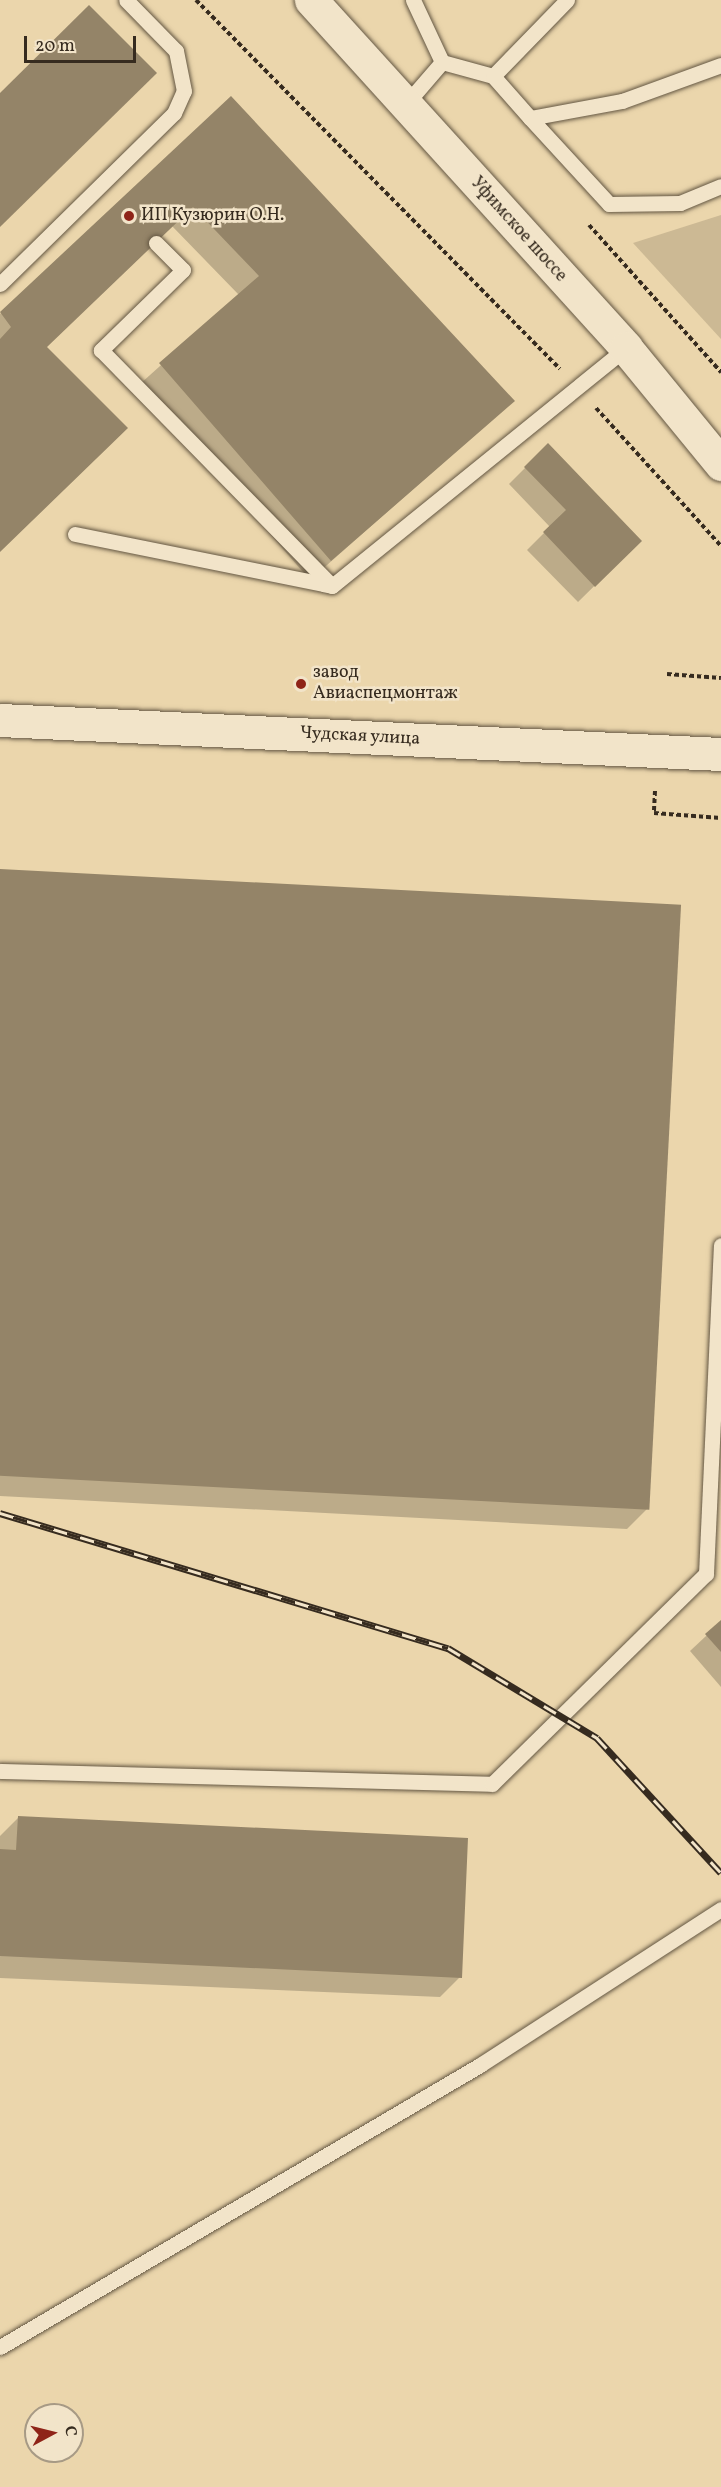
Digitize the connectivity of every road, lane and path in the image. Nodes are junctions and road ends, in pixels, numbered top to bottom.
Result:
1 (126, 0) edge
2 (196, 0) edge
3 (311, 0) edge
4 (413, 0) edge
5 (567, 0) edge
6 (442, 62) junction
7 (721, 65) edge
8 (493, 76) junction
9 (405, 105) junction
10 (530, 118) junction
11 (721, 186) edge
12 (156, 243) dead end
13 (0, 284) edge
14 (626, 348) junction
15 (577, 387) junction
16 (721, 464) edge
17 (75, 534) dead end
18 (721, 546) edge
19 (332, 586) junction
20 (667, 674) dead end
21 (721, 678) edge
22 (0, 720) edge
23 (721, 754) edge
24 (655, 791) dead end
25 (721, 818) edge
26 (721, 1245) edge
27 (0, 1771) edge
28 (721, 1909) edge
29 (0, 2347) edge

1 - 13 lane
2 - 15 path
3 - 9 main road, Уфимское шоссе
4 - 6 lane
5 - 8 lane
6 - 8 lane
6 - 9 lane
7 - 10 lane
8 - 10 lane
9 - 14 main road, Уфимское шоссе
10 - 11 lane
12 - 19 lane
14 - 15 lane
14 - 16 main road, Уфимское шоссе
15 - 18 path
15 - 19 lane
17 - 19 lane
20 - 21 path
22 - 23 main road, Чудская улица
24 - 25 path
26 - 27 lane
28 - 29 lane

